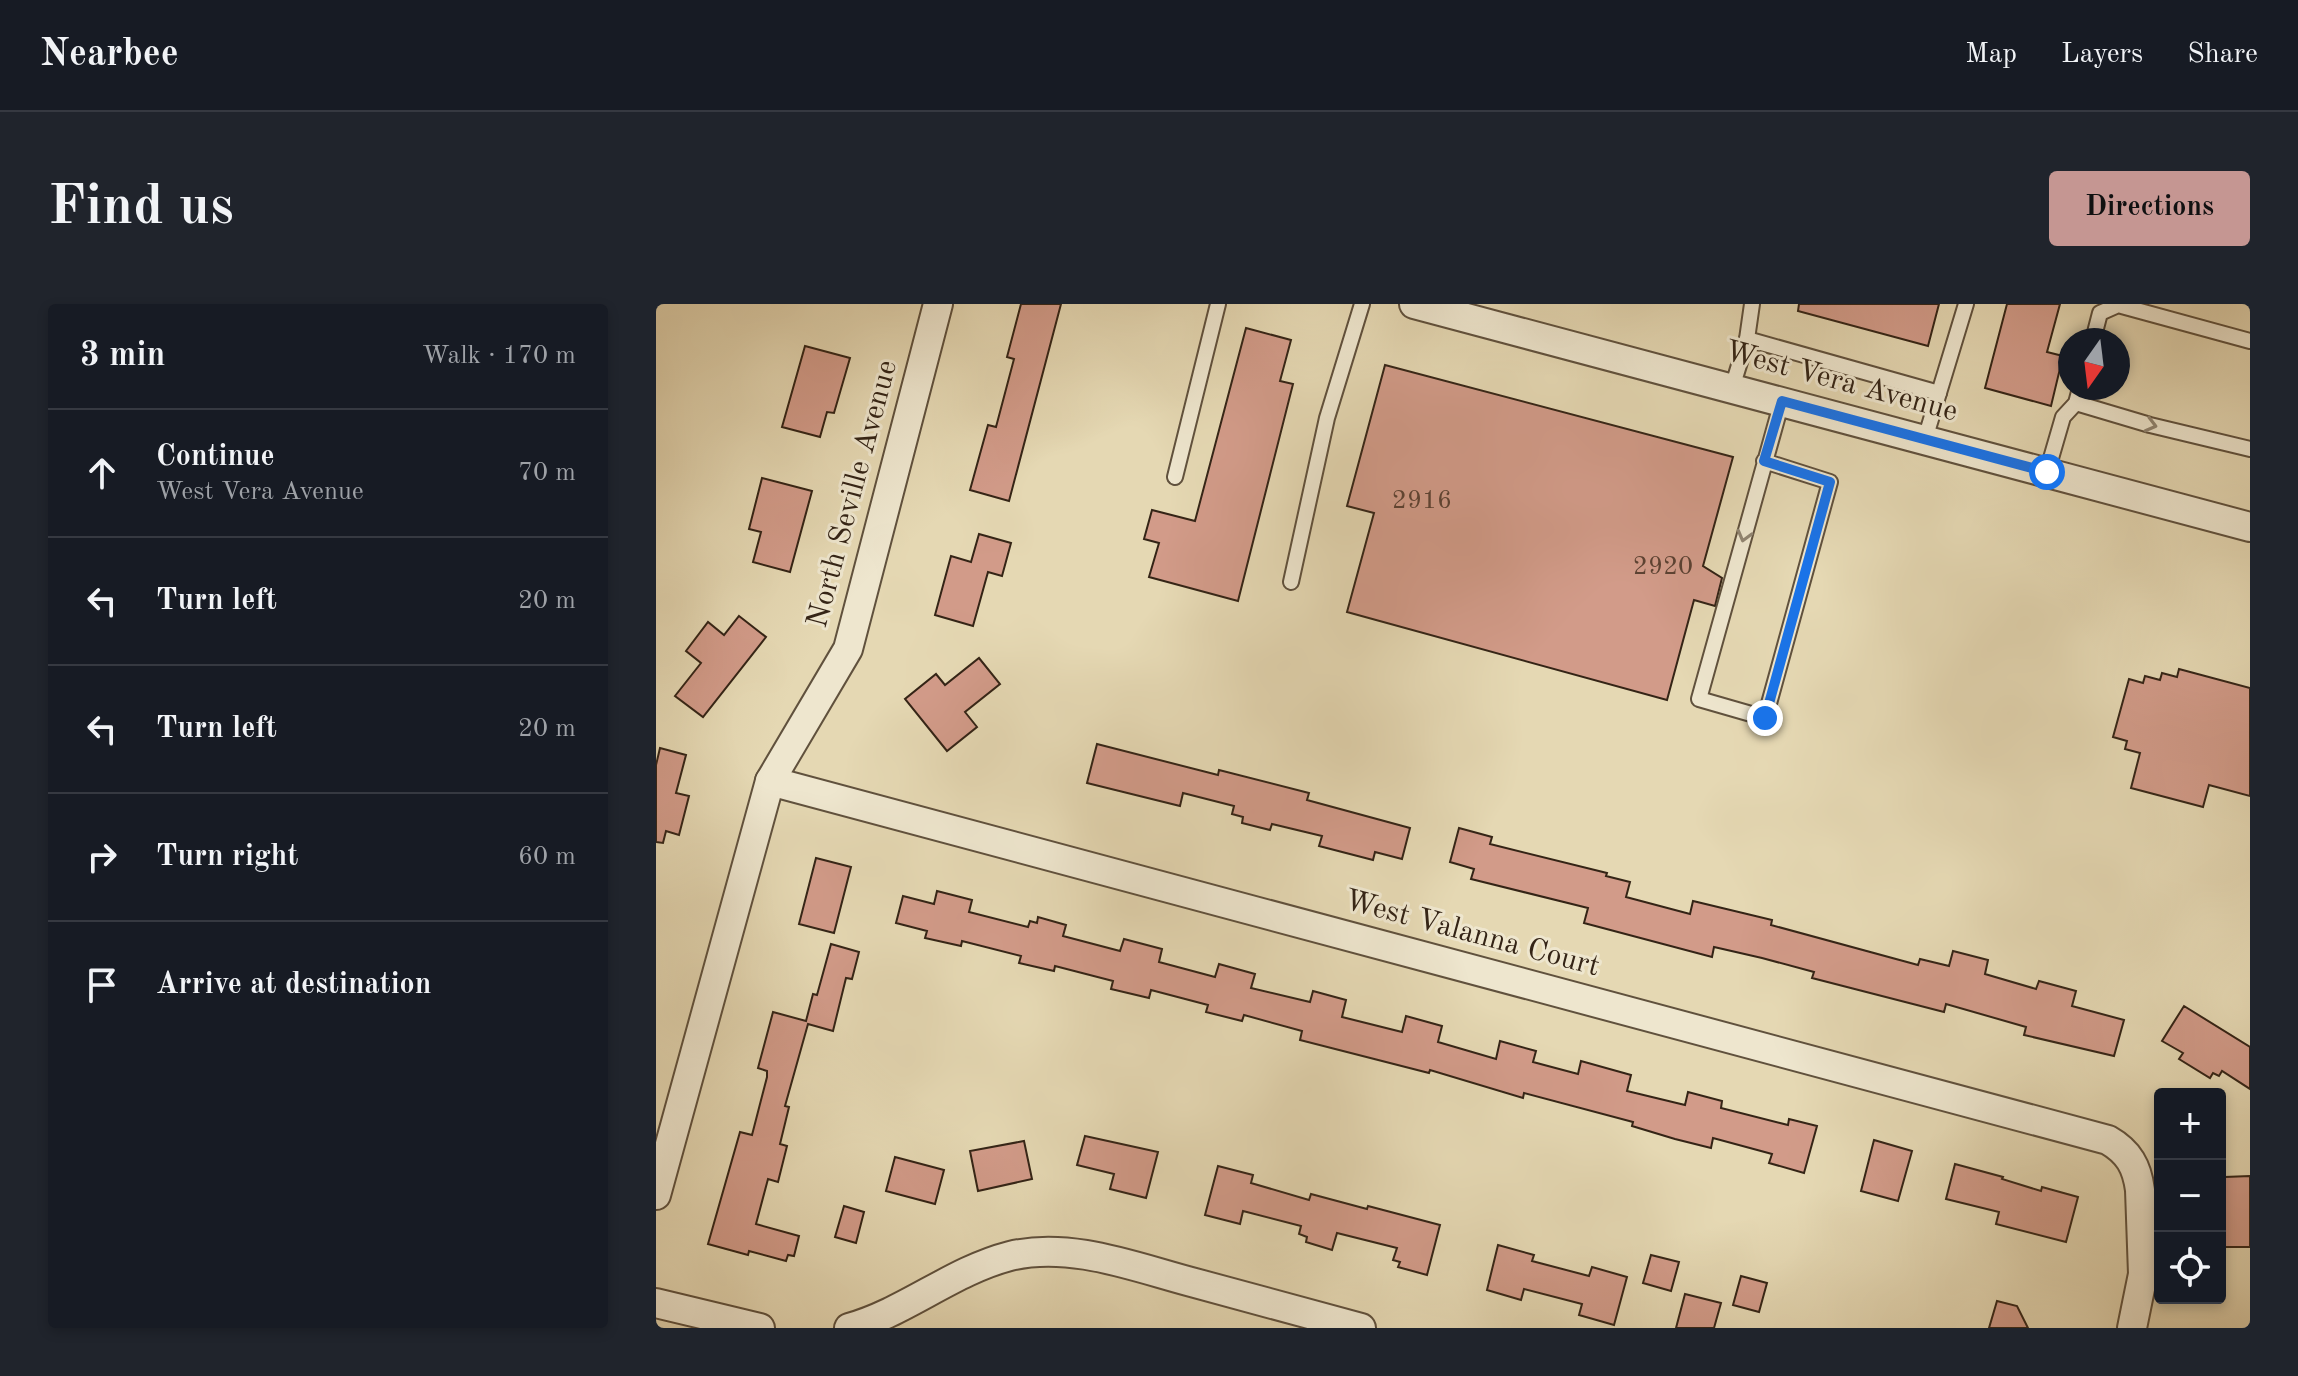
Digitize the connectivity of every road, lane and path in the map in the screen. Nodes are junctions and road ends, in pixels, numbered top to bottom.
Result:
1 (938, 304) edge
2 (1218, 304) edge
3 (1362, 304) edge
4 (1414, 304) edge
5 (1752, 304) edge
6 (1966, 304) edge
7 (2096, 328) edge
8 (1747, 339) junction
9 (2250, 341) edge
10 (1732, 388) junction
11 (1939, 393) junction
12 (2075, 400) edge
13 (2090, 400) edge
14 (1782, 401) junction
15 (1925, 439) junction
16 (2250, 449) edge
17 (1764, 461) junction
18 (2047, 472) junction
19 (1175, 477) dead end
20 (2250, 527) edge
21 (1291, 582) dead end
22 (770, 781) junction
23 (656, 1195) edge
24 (656, 1303) edge
25 (760, 1328) edge
26 (849, 1328) edge
27 (1361, 1328) edge
28 (2132, 1328) edge

1 - 22 street, North Seville Avenue
2 - 19 lane
3 - 21 lane
4 - 10 street, West Vera Avenue
5 - 8 lane
6 - 11 lane
7 - 9 lane
8 - 10 lane
8 - 11 lane
10 - 14 street, West Vera Avenue
11 - 15 lane
12 - 18 lane
13 -> 16 lane
14 - 15 street, West Vera Avenue
14 - 17 lane
15 - 18 street, West Vera Avenue
17 -> 17 lane
18 - 20 street, West Vera Avenue
22 - 23 street, North Seville Avenue
22 - 28 street, West Valanna Court
24 - 25 street
26 - 27 street

